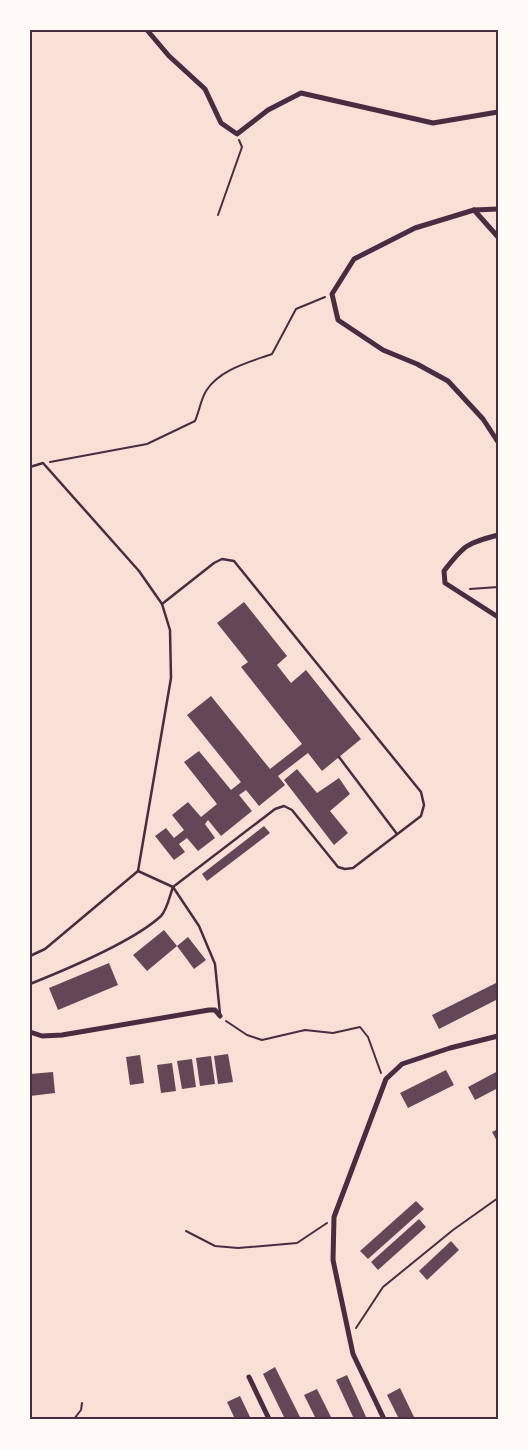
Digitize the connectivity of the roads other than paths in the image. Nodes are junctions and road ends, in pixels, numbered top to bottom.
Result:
1 (147, 30) edge
2 (498, 112) edge
3 (474, 210) junction
4 (498, 210) edge
5 (498, 238) edge
6 (498, 442) edge
7 (30, 467) edge
8 (498, 535) edge
9 (162, 604) junction
10 (498, 617) edge
11 (339, 757) dead end
12 (398, 834) junction
13 (138, 871) junction
14 (172, 887) junction
15 (30, 956) edge
16 (30, 984) edge
17 (220, 1016) joint
18 (30, 1032) edge
19 (498, 1036) edge
20 (249, 1377) dead end
21 (269, 1419) edge
22 (384, 1419) edge

1 - 2 street
3 - 4 street
3 - 5 street
3 - 6 street
7 - 9 lane
8 - 10 street
9 - 12 lane
9 - 13 lane
11 - 12 lane
12 - 14 lane
13 - 14 lane
13 - 15 lane
14 - 16 lane
14 - 17 lane
17 - 18 street
19 - 22 street
20 - 21 street

